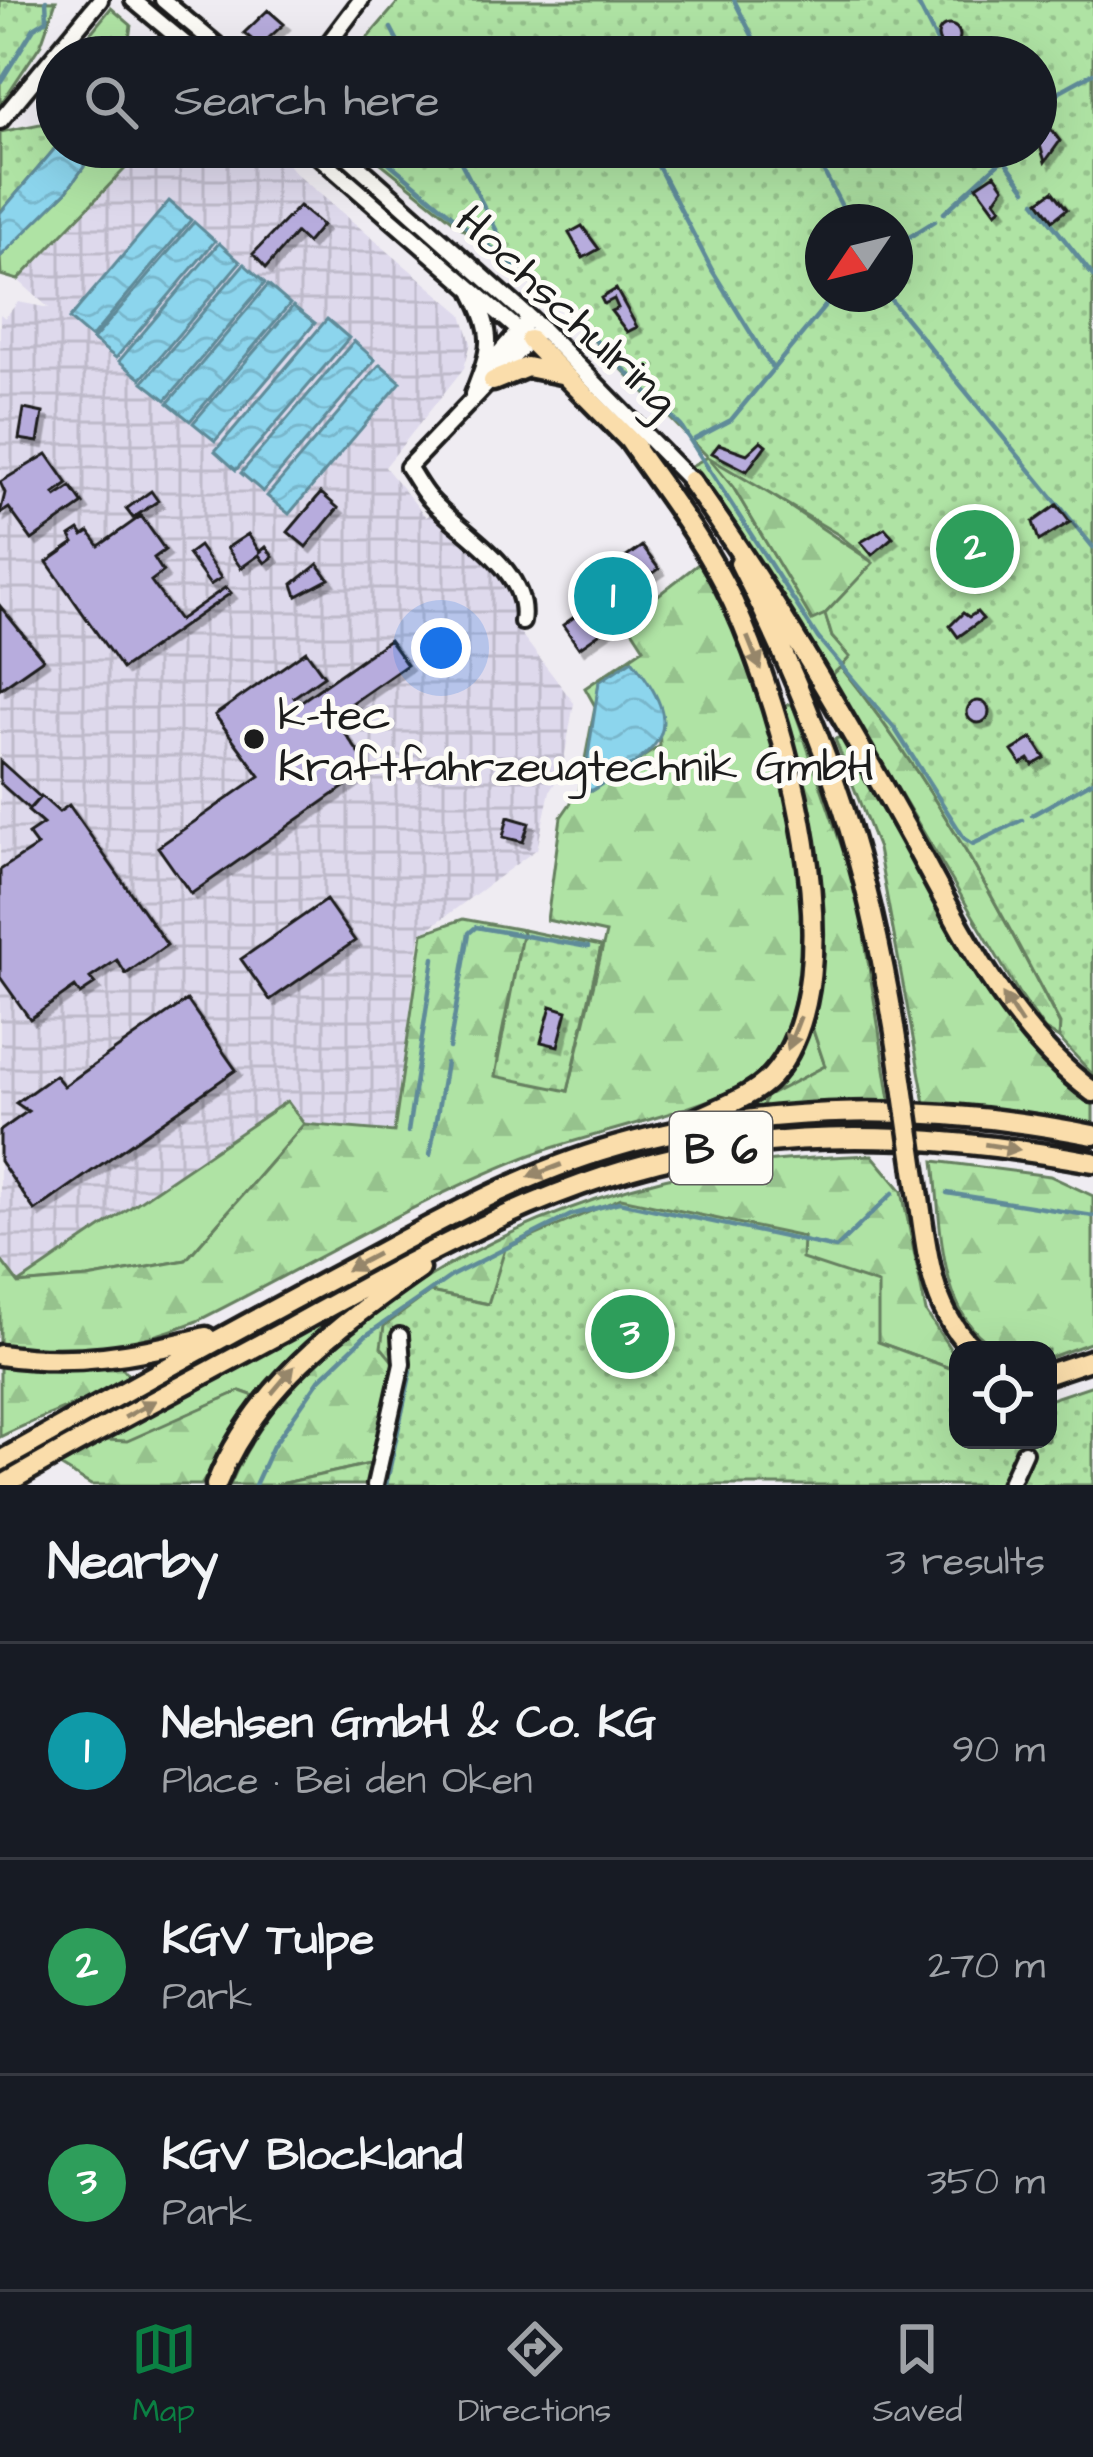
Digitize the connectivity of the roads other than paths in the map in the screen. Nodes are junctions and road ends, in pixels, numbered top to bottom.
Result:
1 (100, 0) edge
2 (133, 0) edge
3 (163, 0) edge
4 (362, 0) edge
5 (70, 36) edge
6 (176, 36) edge
7 (206, 36) edge
8 (334, 36) edge
9 (36, 77) edge
10 (0, 121) edge
11 (333, 168) edge
12 (360, 168) edge
13 (467, 283) junction
14 (530, 329) junction
15 (487, 378) junction
16 (571, 378) junction
17 (629, 440) junction
18 (691, 481) junction
19 (765, 618) junction
20 (522, 622) dead end
21 (1093, 1092) edge
22 (666, 1135) junction
23 (1093, 1135) edge
24 (1065, 1157) junction
25 (1093, 1162) edge
26 (1093, 1178) edge
27 (478, 1228) junction
28 (234, 1330) junction
29 (400, 1336) dead end
30 (964, 1341) edge
31 (0, 1355) edge
32 (1093, 1359) edge
33 (1057, 1371) edge
34 (1024, 1452) dead end
35 (0, 1461) edge
36 (3, 1485) edge
37 (216, 1485) edge
38 (375, 1485) edge
39 (1009, 1485) edge

1 - 5 street
2 - 6 street
3 - 7 street
4 - 8 street
9 - 10 street
11 - 13 street, Hochschulring
12 - 14 street, Hochschulring
13 - 14 street, Hochschulring
13 - 15 street
14 - 15 street
14 - 16 highway
14 - 18 street, Hochschulring
15 - 16 highway
15 - 20 street
16 - 17 highway
17 - 19 highway
17 -> 22 highway
18 - 19 highway
21 -> 18 highway
19 - 30 highway, bridge
22 - 23 highway, B 6
22 -> 28 highway, B 6
24 - 25 highway, B 6
24 - 26 highway
27 -> 24 highway, B 6
36 -> 27 highway, B 6
37 -> 27 highway
28 - 31 highway
28 - 35 highway, B 6
29 - 38 street
32 - 33 highway
34 - 39 street

